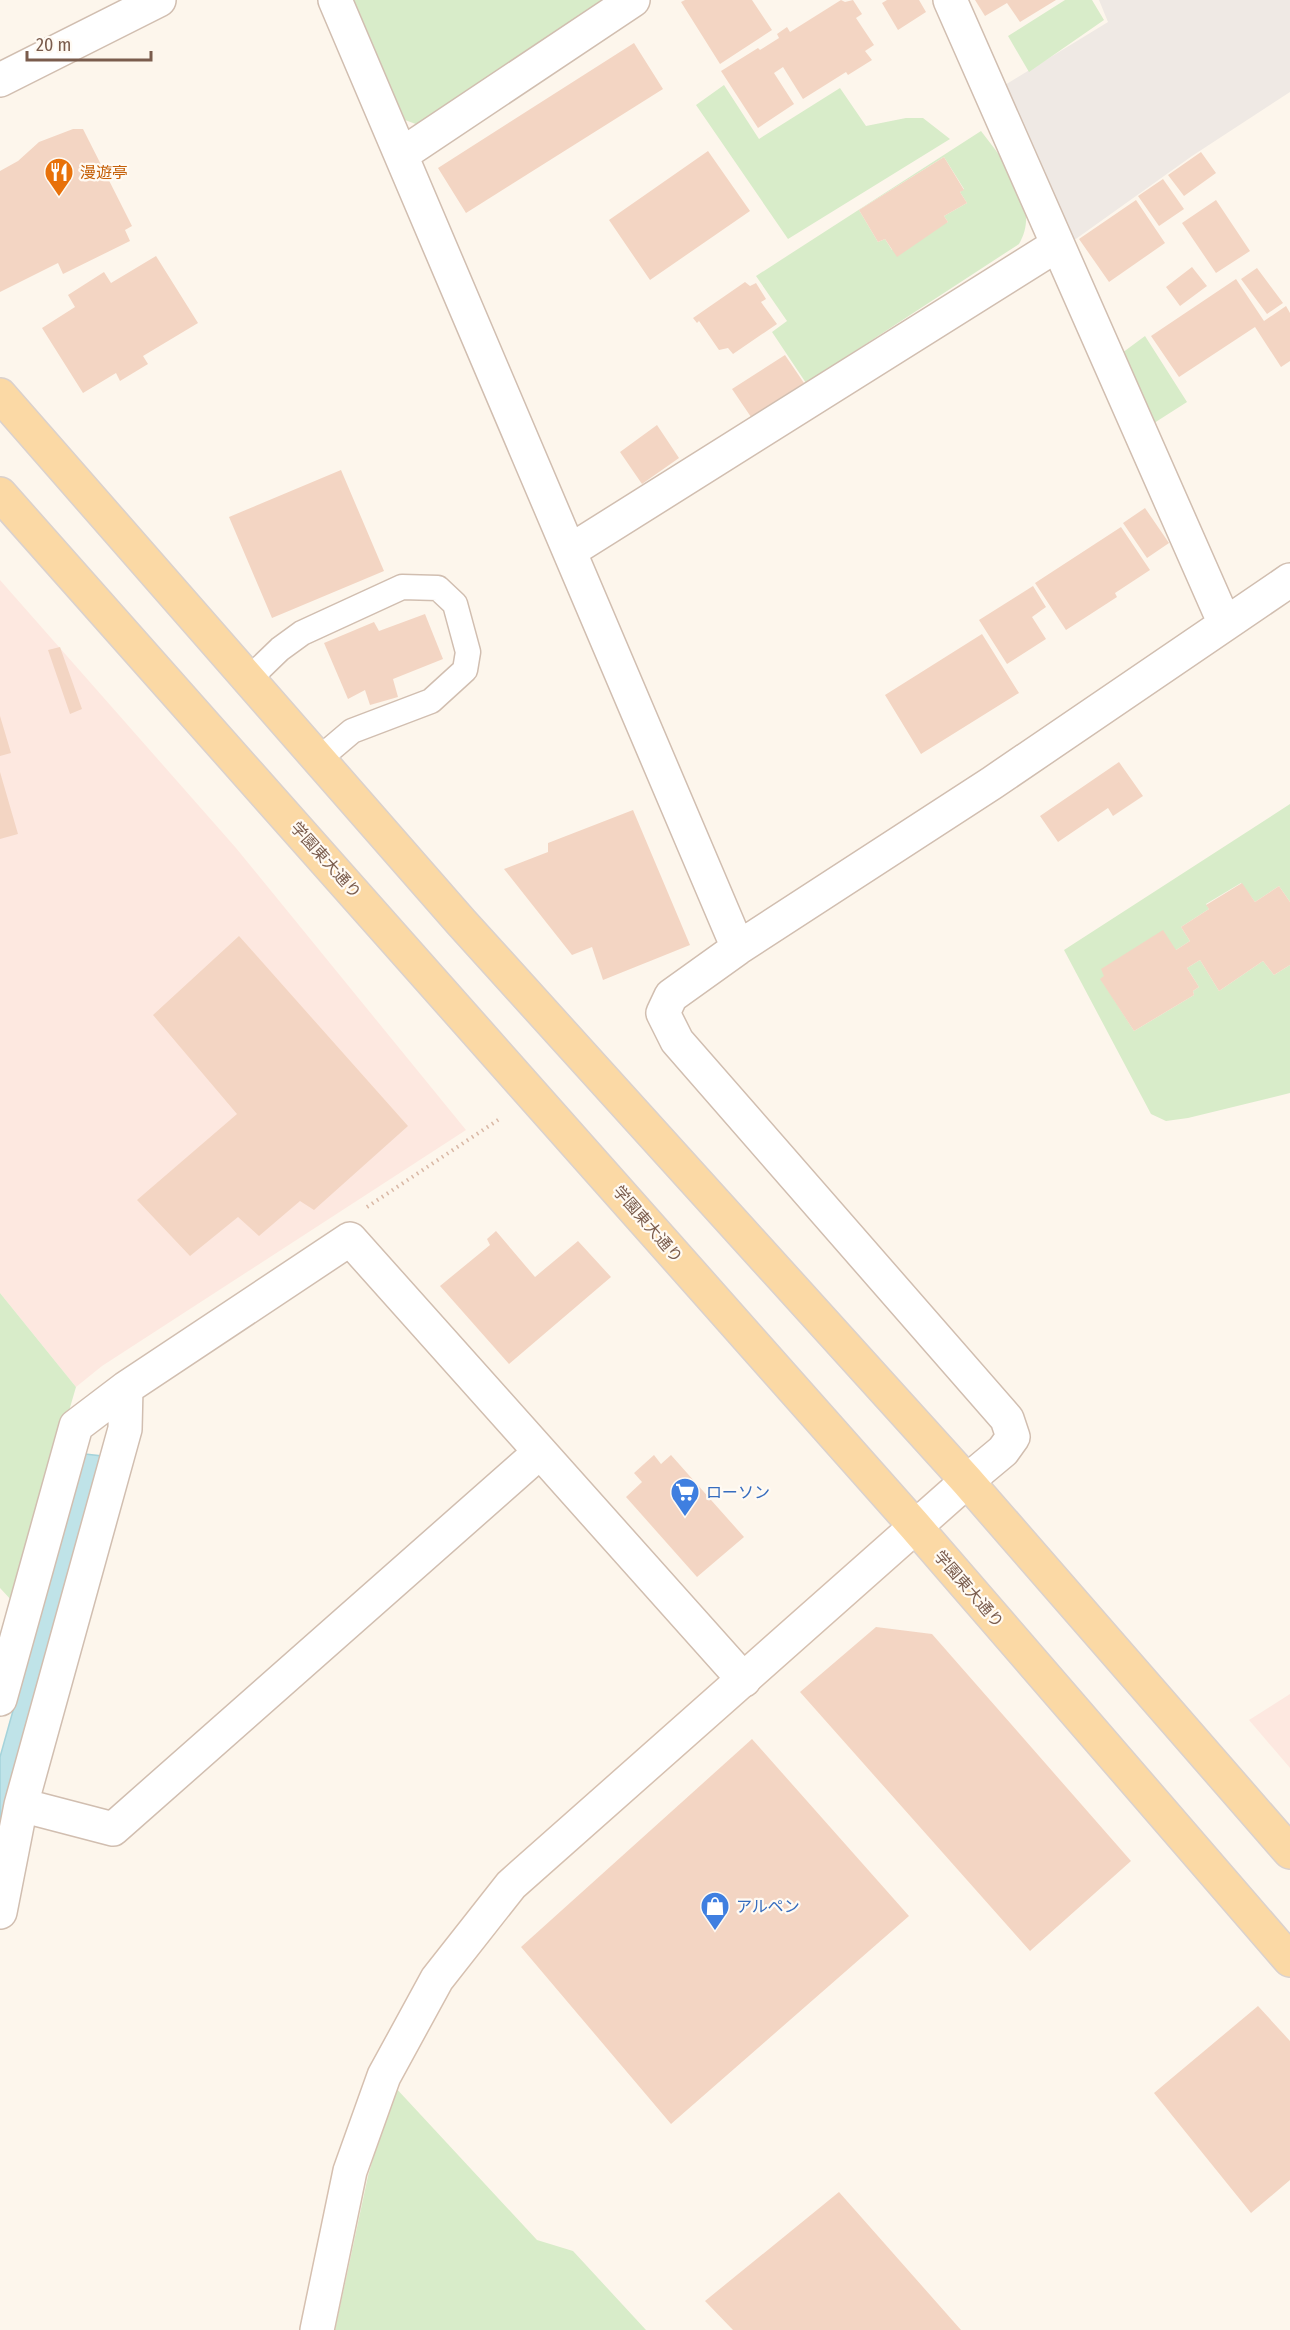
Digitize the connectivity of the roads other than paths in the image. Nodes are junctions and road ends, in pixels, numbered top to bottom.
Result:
1 (159, 0) edge
2 (335, 0) edge
3 (633, 0) edge
4 (950, 0) edge
5 (0, 80) edge
6 (402, 155) junction
7 (1057, 245) junction
8 (0, 395) edge
9 (0, 494) edge
10 (570, 551) junction
11 (1290, 580) edge
12 (1225, 624) junction
13 (249, 679) junction
14 (319, 759) junction
15 (738, 948) junction
16 (126, 1388) junction
17 (540, 1452) junction
18 (967, 1481) junction
19 (914, 1525) junction
20 (744, 1680) junction
21 (0, 1699) edge
22 (21, 1805) junction
23 (1290, 1852) edge
24 (0, 1912) edge
25 (1290, 1960) edge
26 (317, 2330) edge

1 - 5 street
2 - 6 street
3 - 6 street
4 - 7 street
6 - 10 street
7 - 10 street
7 - 12 street
8 - 13 main road
9 - 19 main road, 学園東大通り
10 - 15 street
11 - 12 street
12 - 15 street
13 - 14 main road
13 - 14 lane
14 - 18 main road
15 - 18 street
16 - 17 street
16 - 21 street
16 - 22 street
17 - 20 street
17 - 22 street
18 - 19 street
18 - 23 main road
19 - 20 street
19 - 25 main road, 学園東大通り
20 - 26 street
22 - 24 street

